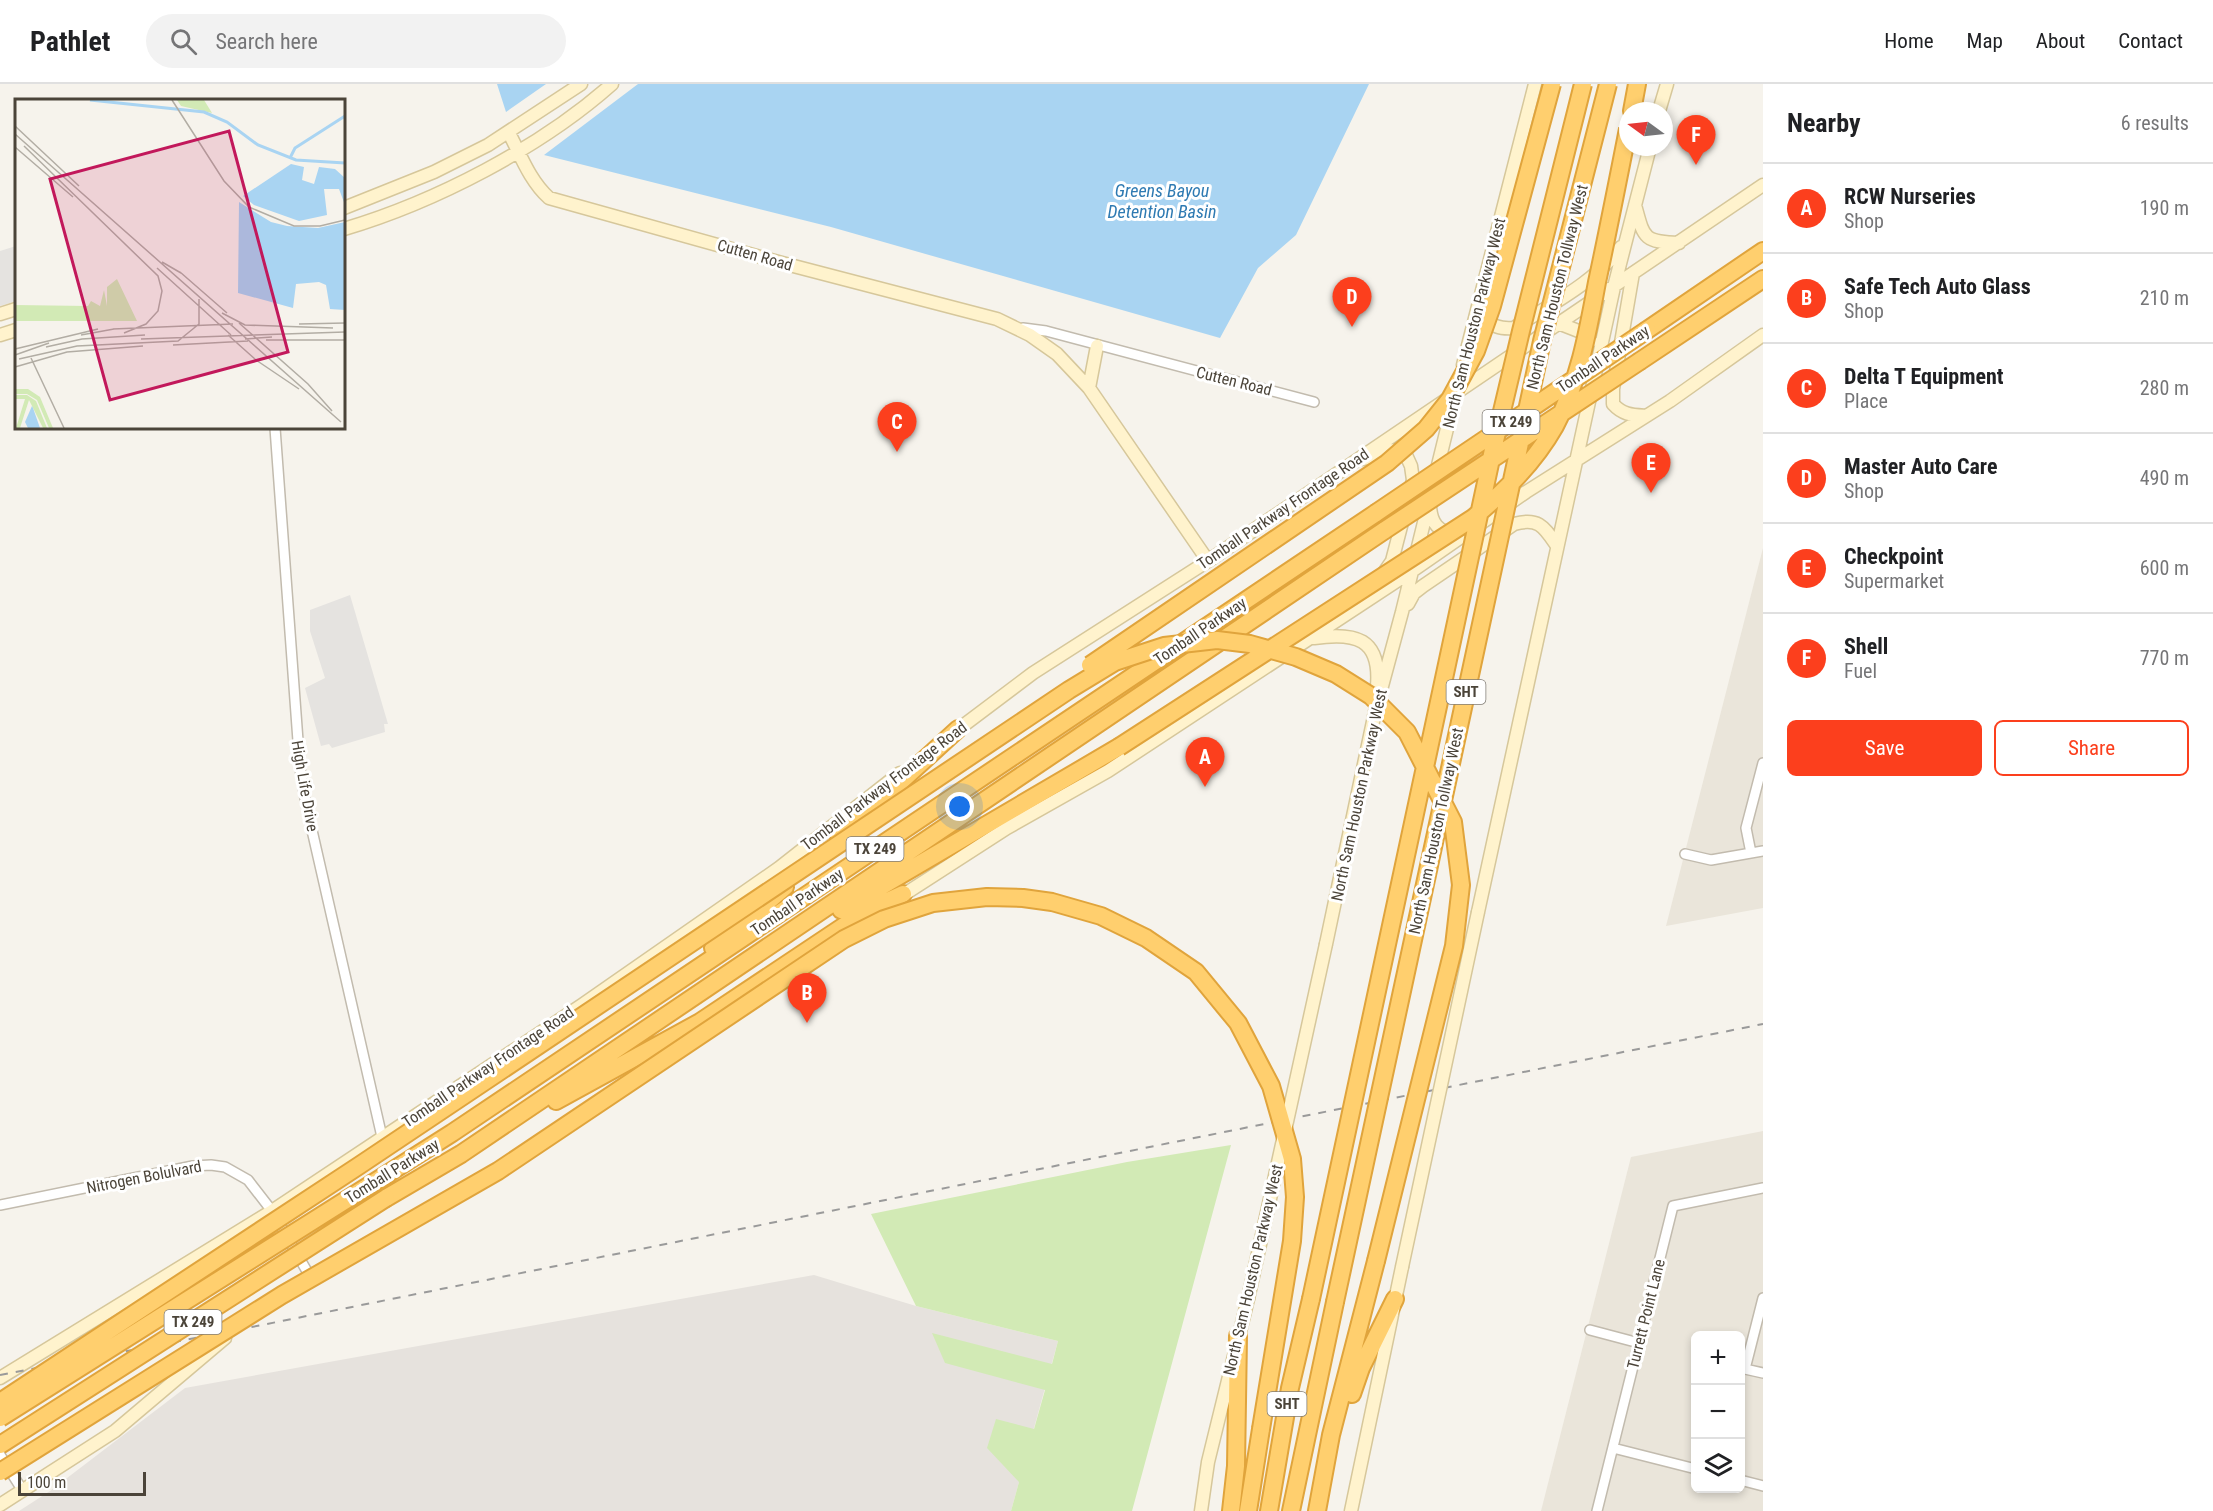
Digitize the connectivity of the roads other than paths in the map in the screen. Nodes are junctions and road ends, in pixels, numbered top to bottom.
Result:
1 (581, 84) edge
2 (612, 84) edge
3 (1536, 84) edge
4 (1552, 84) edge
5 (1583, 84) edge
6 (1608, 84) edge
7 (1637, 84) edge
8 (1667, 84) edge
9 (1634, 102) edge
10 (1662, 102) edge
11 (509, 133) junction
12 (519, 152) junction
13 (1623, 156) edge
14 (1648, 156) edge
15 (1763, 185) edge
16 (1635, 205) junction
17 (345, 208) edge
18 (345, 229) edge
19 (1626, 241) junction
20 (1679, 243) junction
21 (1763, 250) edge
22 (1633, 273) junction
23 (1763, 279) edge
24 (1614, 287) junction
25 (1480, 299) junction
26 (15, 309) edge
27 (0, 314) edge
28 (1558, 323) junction
29 (1014, 327) junction
30 (15, 330) edge
31 (0, 335) edge
32 (1763, 335) edge
33 (1097, 346) junction
34 (1598, 359) junction
35 (1089, 388) junction
36 (1456, 392) junction
37 (1314, 402) dead end
38 (1647, 416) junction
39 (275, 429) edge
40 (1576, 461) junction
41 (1347, 465) junction
42 (1430, 496) junction
43 (1471, 530) junction
44 (1557, 546) junction
45 (1208, 561) junction
46 (1412, 571) junction
47 (1351, 611) junction
48 (1402, 612) junction
49 (1310, 638) junction
50 (1375, 712) junction
51 (958, 729) junction
52 (1763, 763) edge
53 (1763, 851) edge
54 (1751, 853) junction
55 (1685, 854) dead end
56 (793, 875) junction
57 (903, 894) junction
58 (687, 975) junction
59 (696, 996) junction
60 (382, 1137) junction
61 (461, 1154) junction
62 (1763, 1188) edge
63 (0, 1205) edge
64 (272, 1211) junction
65 (308, 1273) junction
66 (1763, 1298) edge
67 (1395, 1299) junction
68 (1590, 1330) dead end
69 (1238, 1336) junction
70 (1639, 1343) junction
71 (1763, 1373) edge
72 (0, 1378) edge
73 (0, 1402) edge
74 (0, 1418) edge
75 (0, 1445) edge
76 (1613, 1448) junction
77 (0, 1455) edge
78 (1691, 1468) edge
79 (0, 1472) edge
80 (1745, 1481) edge
81 (1763, 1486) edge
82 (23, 1491) junction
83 (0, 1505) edge
84 (1201, 1511) edge
85 (1231, 1511) edge
86 (1248, 1511) edge
87 (1269, 1511) edge
88 (1291, 1511) edge
89 (1317, 1511) edge
90 (1323, 1511) edge
91 (1351, 1511) edge
92 (1597, 1511) edge

1 - 11 main road
2 - 12 main road
3 - 25 main road, North Sam Houston Parkway West
4 - 56 highway, bridge
5 - 87 highway, North Sam Houston Tollway West / SHT, bridge
6 - 88 highway, North Sam Houston Tollway West / SHT, bridge
7 - 9 highway
8 - 10 main road
11 - 12 main road, Cutten Road
11 - 17 main road
12 - 18 main road
12 - 29 main road, Cutten Road
13 - 59 highway, bridge
14 - 16 main road
15 - 20 main road, Tomball Parkway Frontage Road
16 - 19 main road
16 - 20 main road
19 - 24 main road
19 - 25 main road
20 - 22 main road, Tomball Parkway Frontage Road
21 - 58 highway, Tomball Parkway / TX 249, bridge
22 - 24 main road, Tomball Parkway Frontage Road
22 - 38 main road
23 - 59 highway, Tomball Parkway / TX 249, bridge
24 - 28 main road, Tomball Parkway Frontage Road
24 - 34 main road
25 - 36 main road, North Sam Houston Parkway West
26 - 27 main road
28 - 34 main road
28 - 36 main road, Tomball Parkway Frontage Road
29 - 33 street, Cutten Road
29 - 35 main road, Cutten Road
30 - 31 main road
32 - 38 main road
33 - 35 main road
33 - 37 street, Cutten Road
34 - 40 main road
35 - 45 main road, Cutten Road
36 - 41 main road, Tomball Parkway Frontage Road
36 - 42 main road, North Sam Houston Parkway West
38 - 40 main road
39 - 60 street, High Life Drive
40 - 43 main road
40 - 44 main road
41 - 45 main road, Tomball Parkway Frontage Road
41 - 47 main road
42 - 43 main road
42 - 46 main road, North Sam Houston Parkway West
43 - 46 main road
44 - 48 main road
44 - 67 main road, bridge
45 - 51 main road, Tomball Parkway Frontage Road
46 - 47 main road
46 - 48 main road, North Sam Houston Parkway West
47 - 49 main road
48 - 50 main road, North Sam Houston Parkway West
49 - 50 main road
49 - 57 main road
50 - 69 main road, North Sam Houston Parkway West, bridge
51 - 58 highway
51 - 60 main road, Tomball Parkway Frontage Road
52 - 54 street
53 - 54 street
54 - 55 street
56 - 73 highway, bridge
56 - 89 highway, bridge
57 - 61 highway
57 - 65 main road
58 - 74 highway, Tomball Parkway / TX 249, bridge
59 - 61 highway, Tomball Parkway / TX 249
60 - 64 main road, Tomball Parkway Frontage Road
61 - 75 highway, Tomball Parkway / TX 249, bridge
62 - 70 street, Turrett Point Lane
63 - 64 street, Nitrogen Bolulvard
64 - 65 street, Nitrogen Bolulvard
64 - 72 main road, Tomball Parkway Frontage Road
65 - 82 main road
66 - 71 street
67 - 90 highway
67 - 91 main road
68 - 70 street
69 - 84 main road, North Sam Houston Parkway West
69 - 85 highway
70 - 76 street, Turrett Point Lane
76 - 78 street
76 - 92 street, Turrett Point Lane
77 - 82 street
79 - 86 highway, bridge
80 - 81 street
82 - 83 main road

